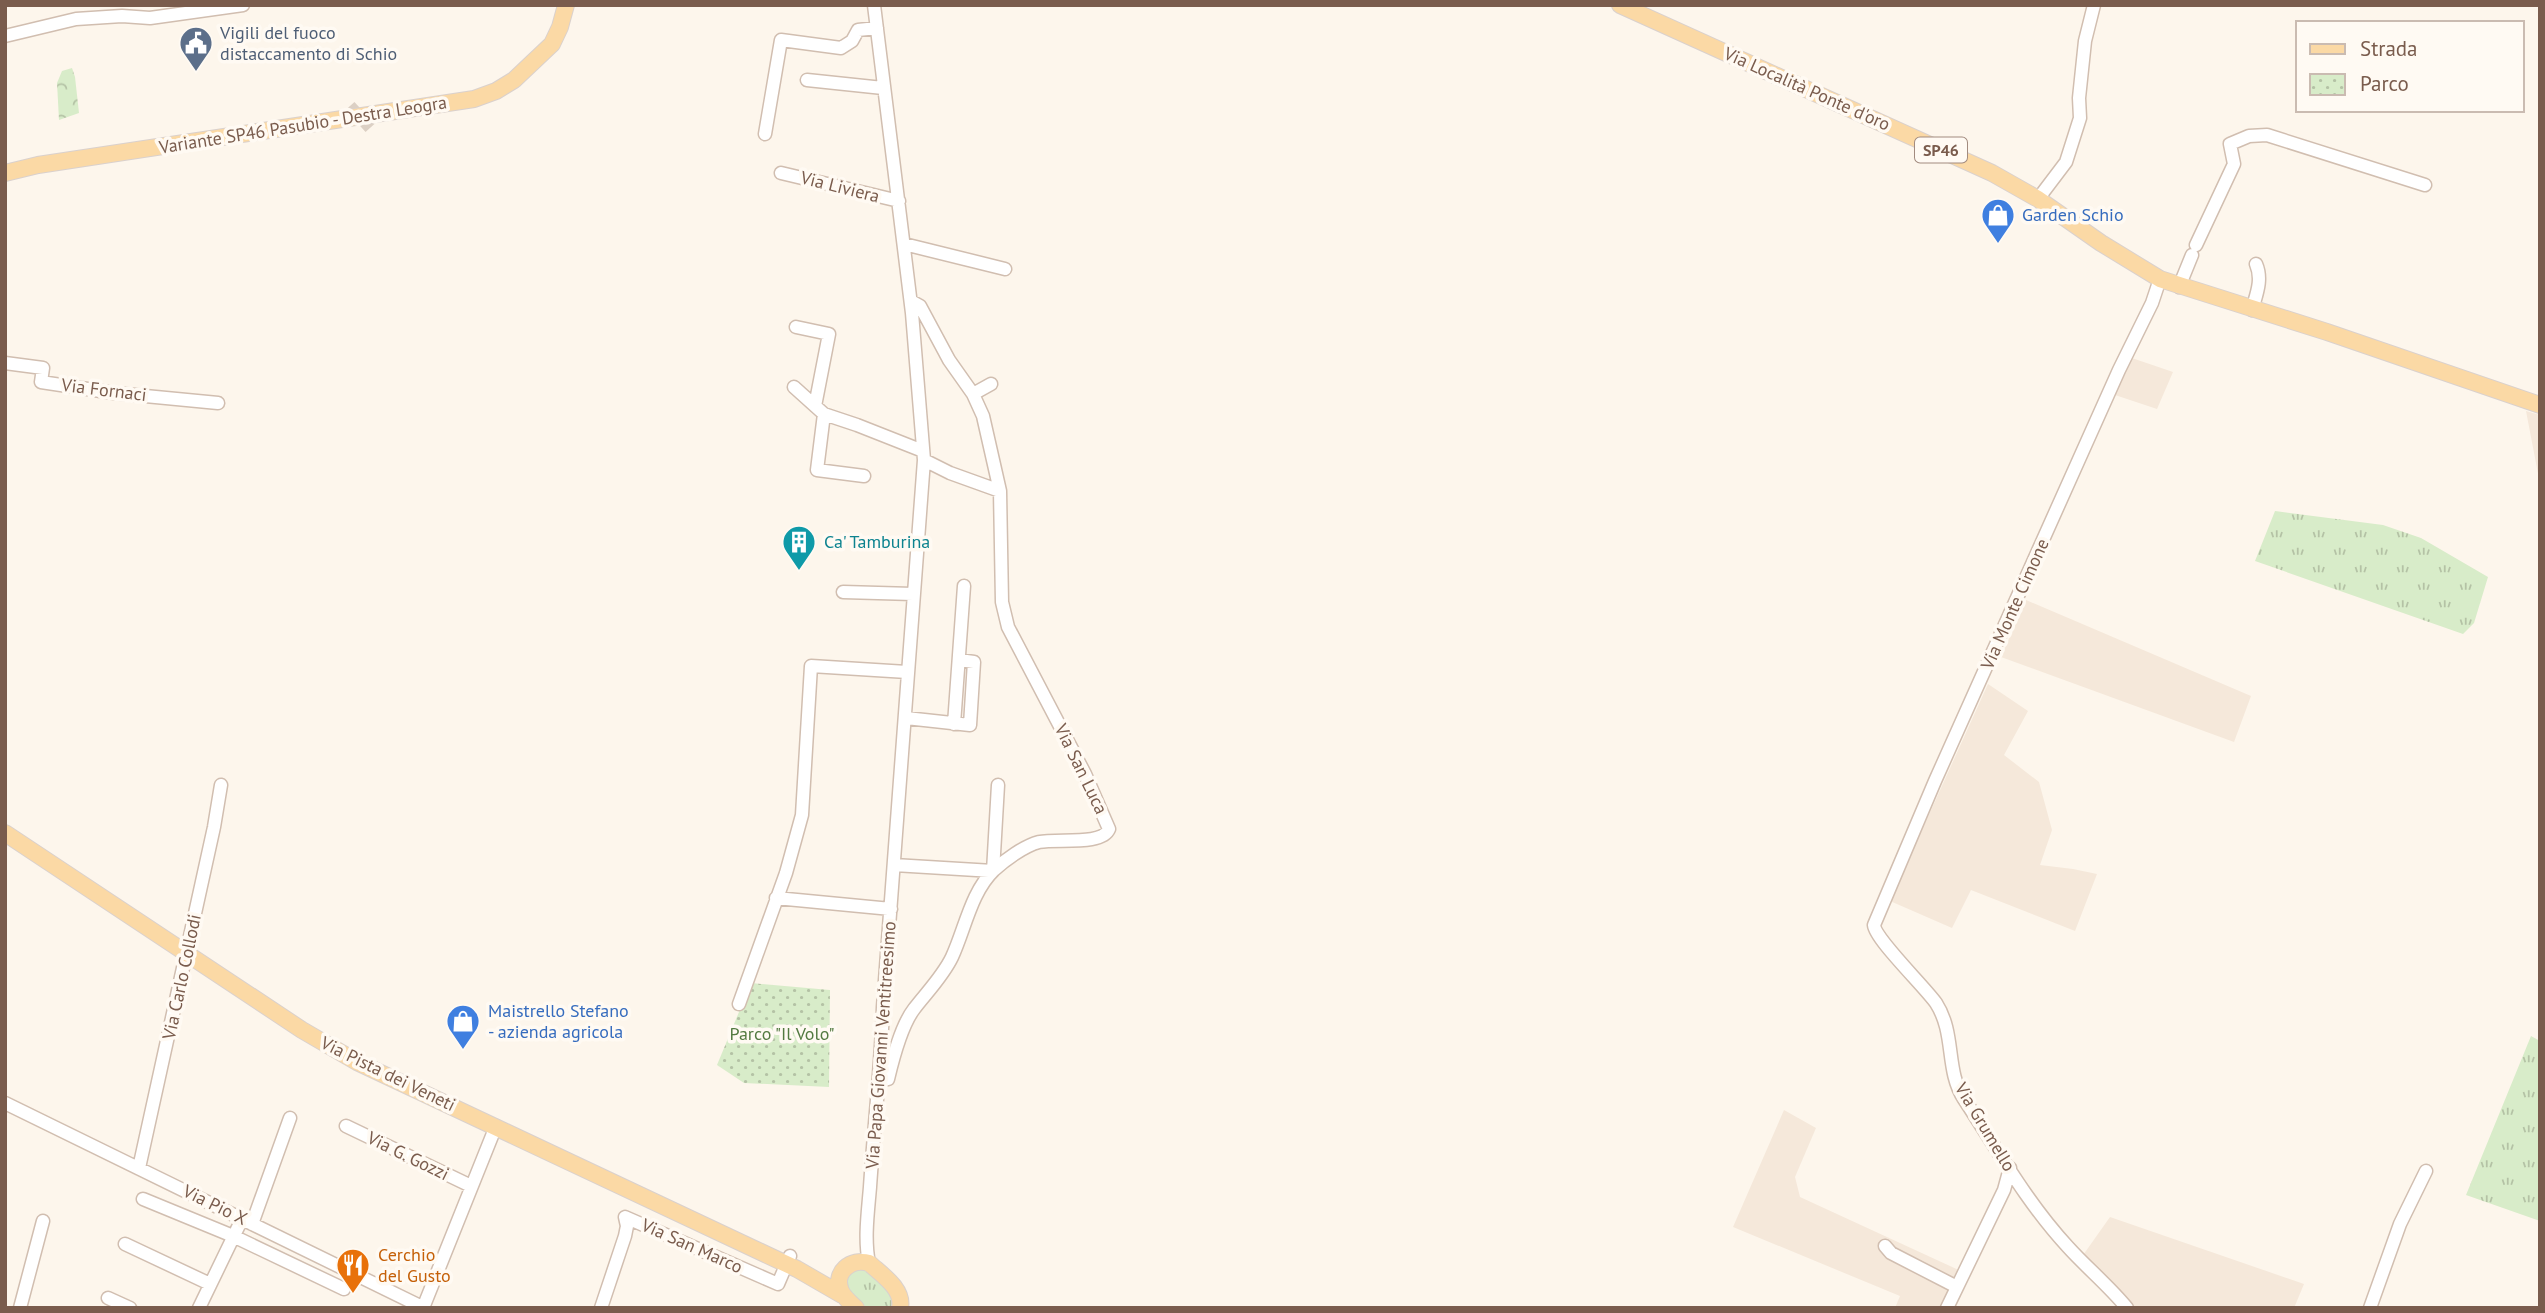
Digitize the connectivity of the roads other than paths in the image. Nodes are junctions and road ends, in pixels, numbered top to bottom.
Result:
1 (243, 5) edge
2 (874, 5) edge
3 (1620, 5) edge
4 (2094, 5) edge
5 (564, 8) edge
6 (877, 28) junction
7 (5, 36) edge
8 (807, 80) dead end
9 (883, 88) junction
10 (765, 134) dead end
11 (5, 173) edge
12 (781, 173) dead end
13 (2425, 185) dead end
14 (2038, 199) junction
15 (899, 201) junction
16 (904, 244) junction
17 (2256, 264) dead end
18 (1005, 269) dead end
19 (2160, 279) junction
20 (2179, 287) junction
21 (911, 301) junction
22 (2252, 310) junction
23 (796, 327) dead end
24 (5, 363) edge
25 (991, 384) dead end
26 (794, 387) dead end
27 (973, 394) junction
28 (218, 403) dead end
29 (2540, 405) edge
30 (819, 410) junction
31 (924, 456) junction
32 (864, 476) dead end
33 (1000, 491) junction
34 (964, 586) dead end
35 (843, 592) dead end
36 (913, 594) junction
37 (907, 672) junction
38 (906, 719) junction
39 (221, 785) dead end
40 (998, 785) dead end
41 (5, 833) edge
42 (894, 864) junction
43 (993, 871) junction
44 (776, 898) junction
45 (891, 909) junction
46 (1874, 930) joint
47 (187, 952) junction
48 (739, 1004) dead end
49 (880, 1080) junction
50 (5, 1103) edge
51 (290, 1118) dead end
52 (346, 1126) dead end
53 (496, 1126) junction
54 (139, 1168) junction
55 (2010, 1168) junction
56 (2426, 1171) dead end
57 (471, 1186) junction
58 (143, 1199) dead end
59 (43, 1221) dead end
60 (247, 1221) junction
61 (868, 1225) junction
62 (233, 1237) junction
63 (125, 1244) dead end
64 (1885, 1246) dead end
65 (791, 1263) junction
66 (869, 1263) junction
67 (847, 1266) junction
68 (210, 1284) junction
69 (1957, 1287) junction
70 (344, 1289) dead end
71 (108, 1298) dead end
72 (850, 1303) edge
73 (902, 1306) edge
74 (20, 1308) edge
75 (130, 1308) edge
76 (199, 1308) edge
77 (423, 1308) edge
78 (601, 1308) edge
79 (1947, 1308) edge
80 (2127, 1308) edge
81 (2370, 1308) edge

1 - 7 street
2 - 6 street, Via Liviera
3 - 14 main road, Via Località Ponte d'oro / SP46
4 - 14 street
5 - 11 main road, Variante SP46 Pasubio - Destra Leogra
6 - 9 street, Via Liviera
6 - 10 street
8 - 9 street
9 - 15 street, Via Liviera
12 - 15 street, Via Liviera
13 - 20 street
14 - 19 main road, Via Località Ponte d'oro / SP46
15 - 16 street, Via Liviera
16 - 18 street
16 - 21 street, Via Liviera
17 - 22 street
19 - 20 main road, Via Località Ponte d'oro / SP46
19 - 46 street, Via Monte Cimone
20 - 22 main road, Via Località Ponte d'oro / SP46
21 - 27 street, Via San Luca
21 - 31 street, Via Papa Giovanni Ventitreesimo
22 - 29 main road, SP46
23 - 30 street
24 - 28 street, Via Fornaci
25 - 27 street
26 - 30 street
27 - 33 street, Via San Luca
30 - 31 street
30 - 32 street
31 - 33 street
31 - 36 street, Via Papa Giovanni Ventitreesimo
33 - 43 street, Via San Luca
34 - 38 street
35 - 36 street
36 - 37 street, Via Papa Giovanni Ventitreesimo
37 - 38 street, Via Papa Giovanni Ventitreesimo
37 - 44 street
38 - 42 street, Via Papa Giovanni Ventitreesimo
39 - 47 street, Via Carlo Collodi
40 - 43 street
41 - 47 main road, Via Pista dei Veneti
42 - 43 street
42 - 45 street, Via Papa Giovanni Ventitreesimo
43 - 49 street, Via San Luca
44 - 45 street
44 - 48 street
45 - 49 street, Via Papa Giovanni Ventitreesimo
46 - 55 street, Via Grumello
47 - 53 main road, Via Pista dei Veneti
47 - 54 street, Via Carlo Collodi
49 - 61 street, Via Papa Giovanni Ventitreesimo
50 - 54 street, Via Pio X
51 - 60 street
52 - 57 street, Via G. Gozzi
53 - 57 street
53 - 65 main road, Via Pista dei Veneti
54 - 60 street, Via Pio X
55 - 69 street
55 - 80 street, Via Grumello
56 - 81 street
57 - 77 street
58 - 62 street
59 - 74 street
60 - 62 street
60 - 77 street, Via Pio X
61 - 66 street, Via Papa Giovanni Ventitreesimo
61 - 67 street, Via Papa Giovanni Ventitreesimo
62 - 68 street
62 - 70 street
63 - 68 street
64 - 69 street
65 - 67 main road, Via Pista dei Veneti
65 - 72 main road, Via Pista dei Veneti
65 - 78 street, Via San Marco
66 - 67 main road
66 - 73 main road
67 - 72 main road, Via Papa Giovanni Ventitreesimo
68 - 76 street
69 - 79 street
71 - 75 street

